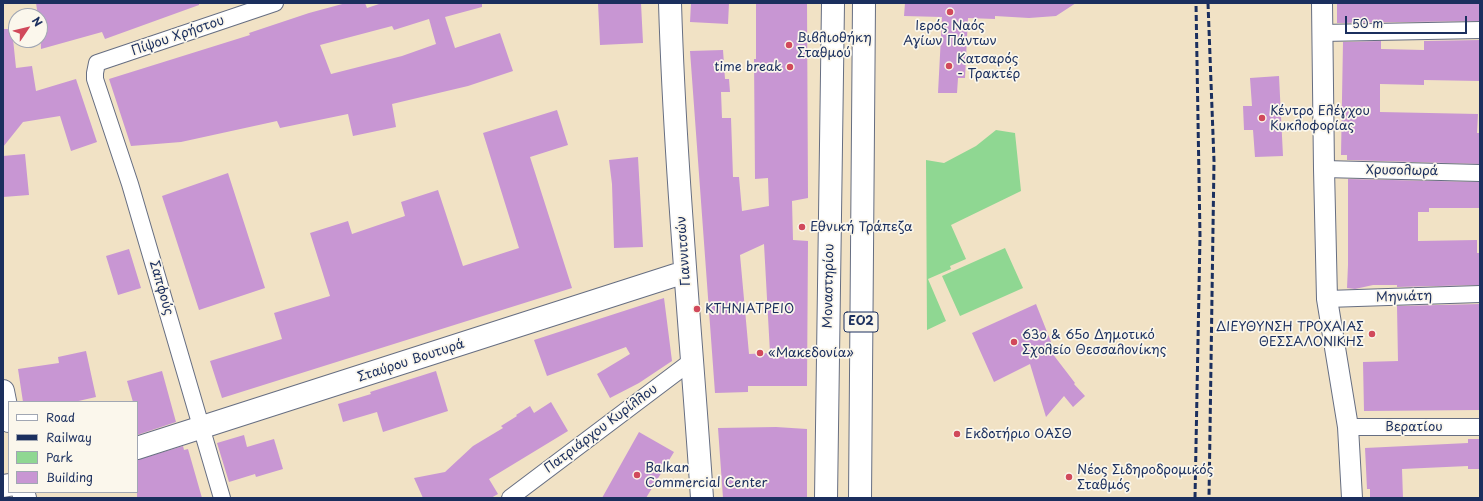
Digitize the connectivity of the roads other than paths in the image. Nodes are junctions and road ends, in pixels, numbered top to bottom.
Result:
1 (275, 3) edge
2 (670, 3) edge
3 (833, 3) edge
4 (864, 3) edge
5 (1322, 3) edge
6 (1480, 30) edge
7 (1322, 33) junction
8 (96, 79) joint
9 (1324, 169) junction
10 (1480, 173) edge
11 (685, 272) junction
12 (1480, 294) edge
13 (1327, 299) junction
14 (693, 360) junction
15 (3, 391) edge
16 (8, 416) edge
17 (1348, 427) junction
18 (1480, 427) edge
19 (202, 428) junction
20 (138, 448) edge
21 (222, 498) edge
22 (510, 498) edge
23 (702, 498) edge
24 (826, 498) edge
25 (860, 498) edge
26 (1352, 498) edge

1 - 8 street, Πίψου Χρήστου
2 - 11 main road, Γιαννιτσών
3 - 24 main road, Μοναστηρίου / ΕΟ2
4 - 25 main road, ΕΟ2
5 - 7 street
6 - 7 street
7 - 9 street
8 - 19 street, Σαπφούς
9 - 10 street, Χρυσολωρά
9 - 13 street
11 - 14 main road, Γιαννιτσών
11 - 19 main road, Σταύρου Βουτυρά
12 - 13 street, Μηνιάτη
13 - 17 street
14 - 22 street, Πατριάρχου Κυρίλλου
14 - 23 main road, Γιαννιτσών
15 - 16 main road
17 - 18 street, Βερατίου
17 - 26 street
19 - 20 main road, Σταύρου Βουτυρά
19 - 21 street, Σαπφούς

